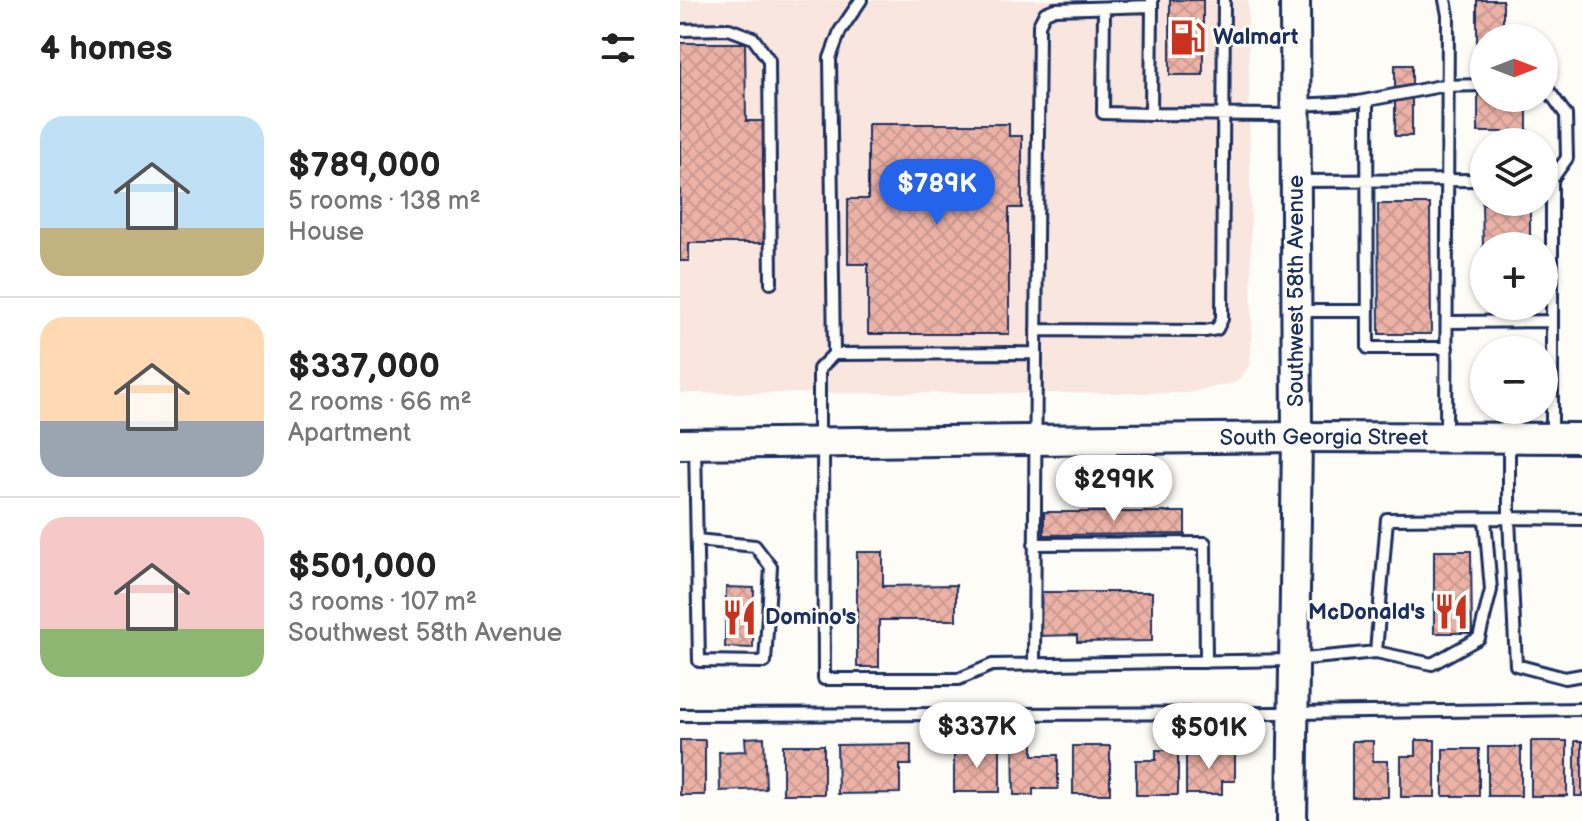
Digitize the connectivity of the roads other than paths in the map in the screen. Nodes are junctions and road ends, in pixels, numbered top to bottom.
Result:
1 (861, 0) edge
2 (1224, 0) edge
3 (1295, 0) edge
4 (1445, 0) edge
5 (1152, 3) edge
6 (1104, 8) junction
7 (680, 30) edge
8 (1447, 85) junction
9 (1470, 85) edge
10 (1367, 101) junction
11 (1558, 104) edge
12 (1296, 110) junction
13 (1151, 114) junction
14 (1224, 115) junction
15 (1558, 168) edge
16 (1447, 180) junction
17 (1470, 180) edge
18 (1296, 181) junction
19 (1368, 181) junction
20 (1549, 216) edge
21 (771, 283) dead end
22 (1296, 311) junction
23 (1368, 311) junction
24 (1552, 321) junction
25 (1447, 322) junction
26 (1036, 330) junction
27 (1447, 348) junction
28 (1036, 353) junction
29 (834, 354) junction
30 (1297, 437) junction
31 (1446, 437) junction
32 (1509, 438) junction
33 (1552, 438) junction
34 (1582, 438) edge
35 (1034, 440) junction
36 (821, 442) junction
37 (687, 444) edge
38 (1509, 518) junction
39 (1485, 519) junction
40 (1582, 519) edge
41 (697, 540) junction
42 (1034, 544) junction
43 (1376, 652) junction
44 (1294, 660) junction
45 (1206, 662) junction
46 (1034, 665) junction
47 (1582, 675) edge
48 (1582, 709) edge
49 (1294, 713) junction
50 (680, 715) edge
51 (1292, 821) edge

1 - 29 lane
2 - 14 lane
3 - 12 main road, Southwest 58th Avenue
4 - 8 lane
5 - 6 lane
5 - 13 lane
6 - 13 lane
6 - 26 lane
7 - 21 lane
8 - 9 lane
8 - 10 lane
8 - 16 lane
10 - 12 lane
10 - 19 lane
11 - 15 lane
12 - 14 lane
12 - 18 main road, Southwest 58th Avenue
13 - 14 lane
14 - 26 lane
16 - 17 lane
16 - 19 lane
16 - 25 lane
18 - 19 lane
18 - 22 main road, Southwest 58th Avenue
19 - 23 lane
20 - 24 lane
22 - 23 lane
22 - 30 main road, Southwest 58th Avenue
23 - 27 lane
24 - 25 lane
24 - 33 lane
25 - 27 lane
26 - 28 lane
27 - 31 lane
28 - 29 lane
28 - 35 lane
29 - 36 lane
30 - 31 main road, South Georgia Street
30 - 35 main road, South Georgia Street
30 - 44 main road, Southwest 58th Avenue
31 - 32 main road, South Georgia Street
32 - 33 main road, South Georgia Street
32 - 38 lane
33 - 34 main road, South Georgia Street
35 - 36 main road, South Georgia Street
35 - 42 lane
36 - 37 main road, South Georgia Street
36 - 46 lane
37 - 41 lane
38 - 39 lane
38 - 40 lane
38 - 47 lane
39 - 43 lane
39 - 43 lane
41 - 41 lane
42 - 45 lane
42 - 46 lane
43 - 44 lane
44 - 45 lane
44 - 49 main road, Southwest 58th Avenue
45 - 46 lane
48 - 49 lane
49 - 50 lane
49 - 51 main road, Southwest 58th Avenue

